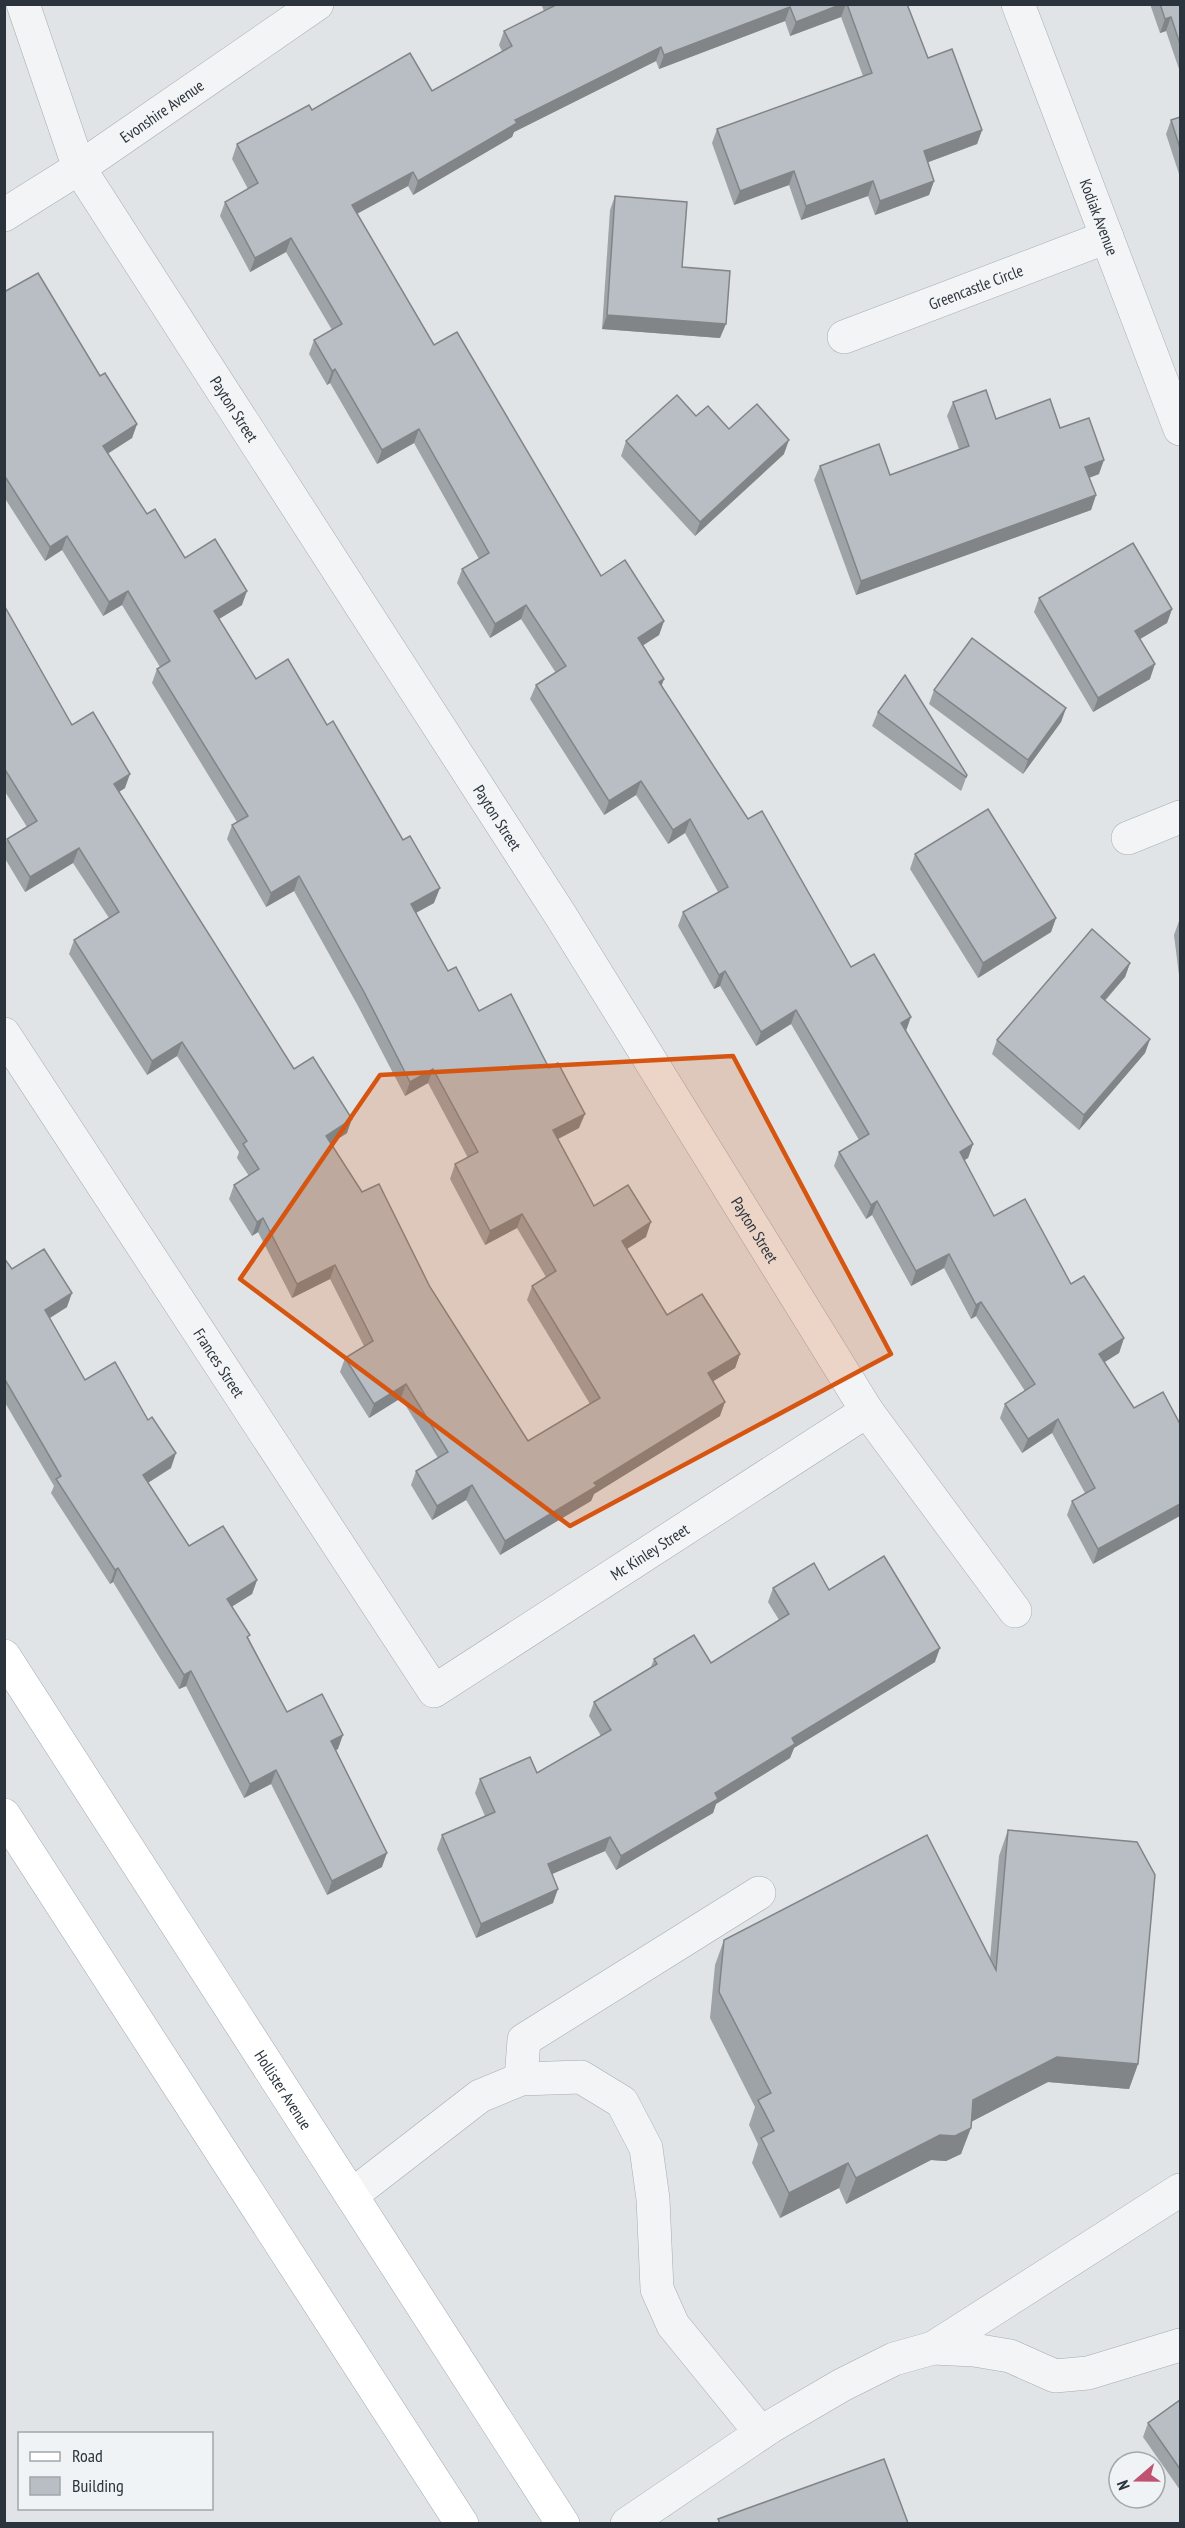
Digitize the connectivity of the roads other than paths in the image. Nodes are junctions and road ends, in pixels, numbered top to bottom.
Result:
1 (23, 4) edge
2 (317, 4) edge
3 (1018, 4) edge
4 (79, 168) junction
5 (4, 215) edge
6 (1107, 237) junction
7 (844, 337) dead end
8 (1180, 429) edge
9 (1180, 817) edge
10 (1128, 838) dead end
11 (4, 1034) edge
12 (867, 1411) junction
13 (1015, 1611) dead end
14 (4, 1656) edge
15 (434, 1691) joint
16 (4, 1815) edge
17 (759, 1893) dead end
18 (521, 2079) junction
19 (1180, 2190) edge
20 (352, 2194) junction
21 (1180, 2345) edge
22 (933, 2348) junction
23 (761, 2433) junction
24 (462, 2523) edge
25 (563, 2523) edge
26 (627, 2523) edge

1 - 4 street, Payton Street
2 - 4 street, Evonshire Avenue
3 - 6 street, Kodiak Avenue
4 - 5 street, Evonshire Avenue
4 - 12 street, Payton Street
6 - 7 street, Greencastle Circle
6 - 8 street, Kodiak Avenue
9 - 10 street
11 - 15 street, Frances Street
12 - 13 street, Payton Street
12 - 15 street, Mc Kinley Street
14 - 20 main road, Hollister Avenue
16 - 24 main road
17 - 18 street
18 - 20 street
18 - 23 street
19 - 22 street
20 - 25 main road, Hollister Avenue
21 - 22 street
22 - 23 street
23 - 26 street

